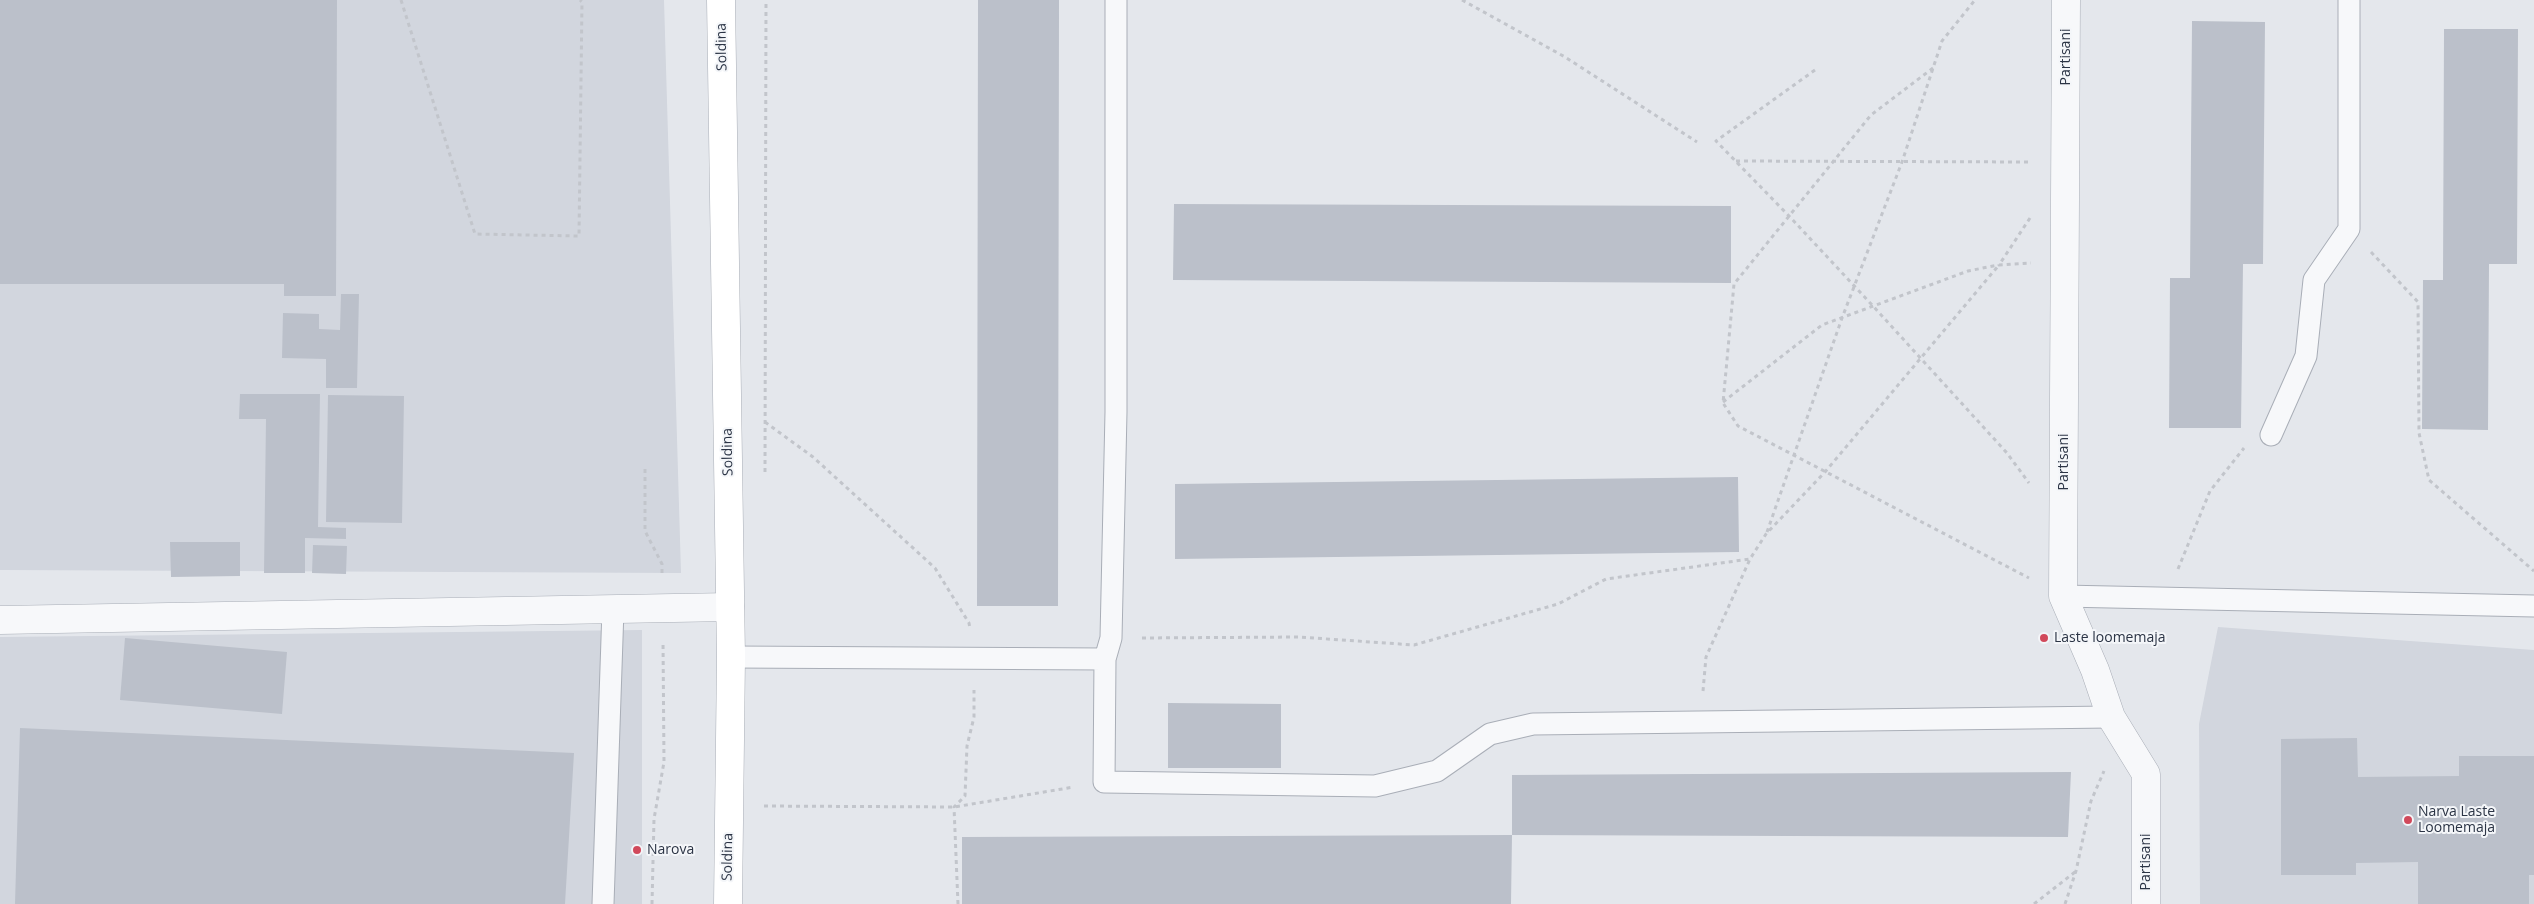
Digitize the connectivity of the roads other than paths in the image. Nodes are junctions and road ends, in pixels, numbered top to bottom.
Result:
1 (721, 0) edge
2 (1116, 0) edge
3 (2066, 0) edge
4 (2349, 0) edge
5 (2270, 435) road end
6 (2063, 596) junction
7 (2534, 606) edge
8 (730, 607) junction
9 (613, 609) junction
10 (0, 620) edge
11 (731, 657) junction
12 (1106, 659) junction
13 (2116, 725) junction
14 (603, 904) edge
15 (728, 904) edge
16 (2146, 904) edge

1 - 8 street, Soldina
2 - 12 lane
3 - 6 street, Partisani
4 - 5 lane
6 - 7 lane
6 - 13 street, Partisani
8 - 9 street
8 - 11 street, Soldina
9 - 10 street
9 - 14 lane
11 - 12 lane
11 - 15 street, Soldina
12 - 13 lane
13 - 16 street, Partisani

